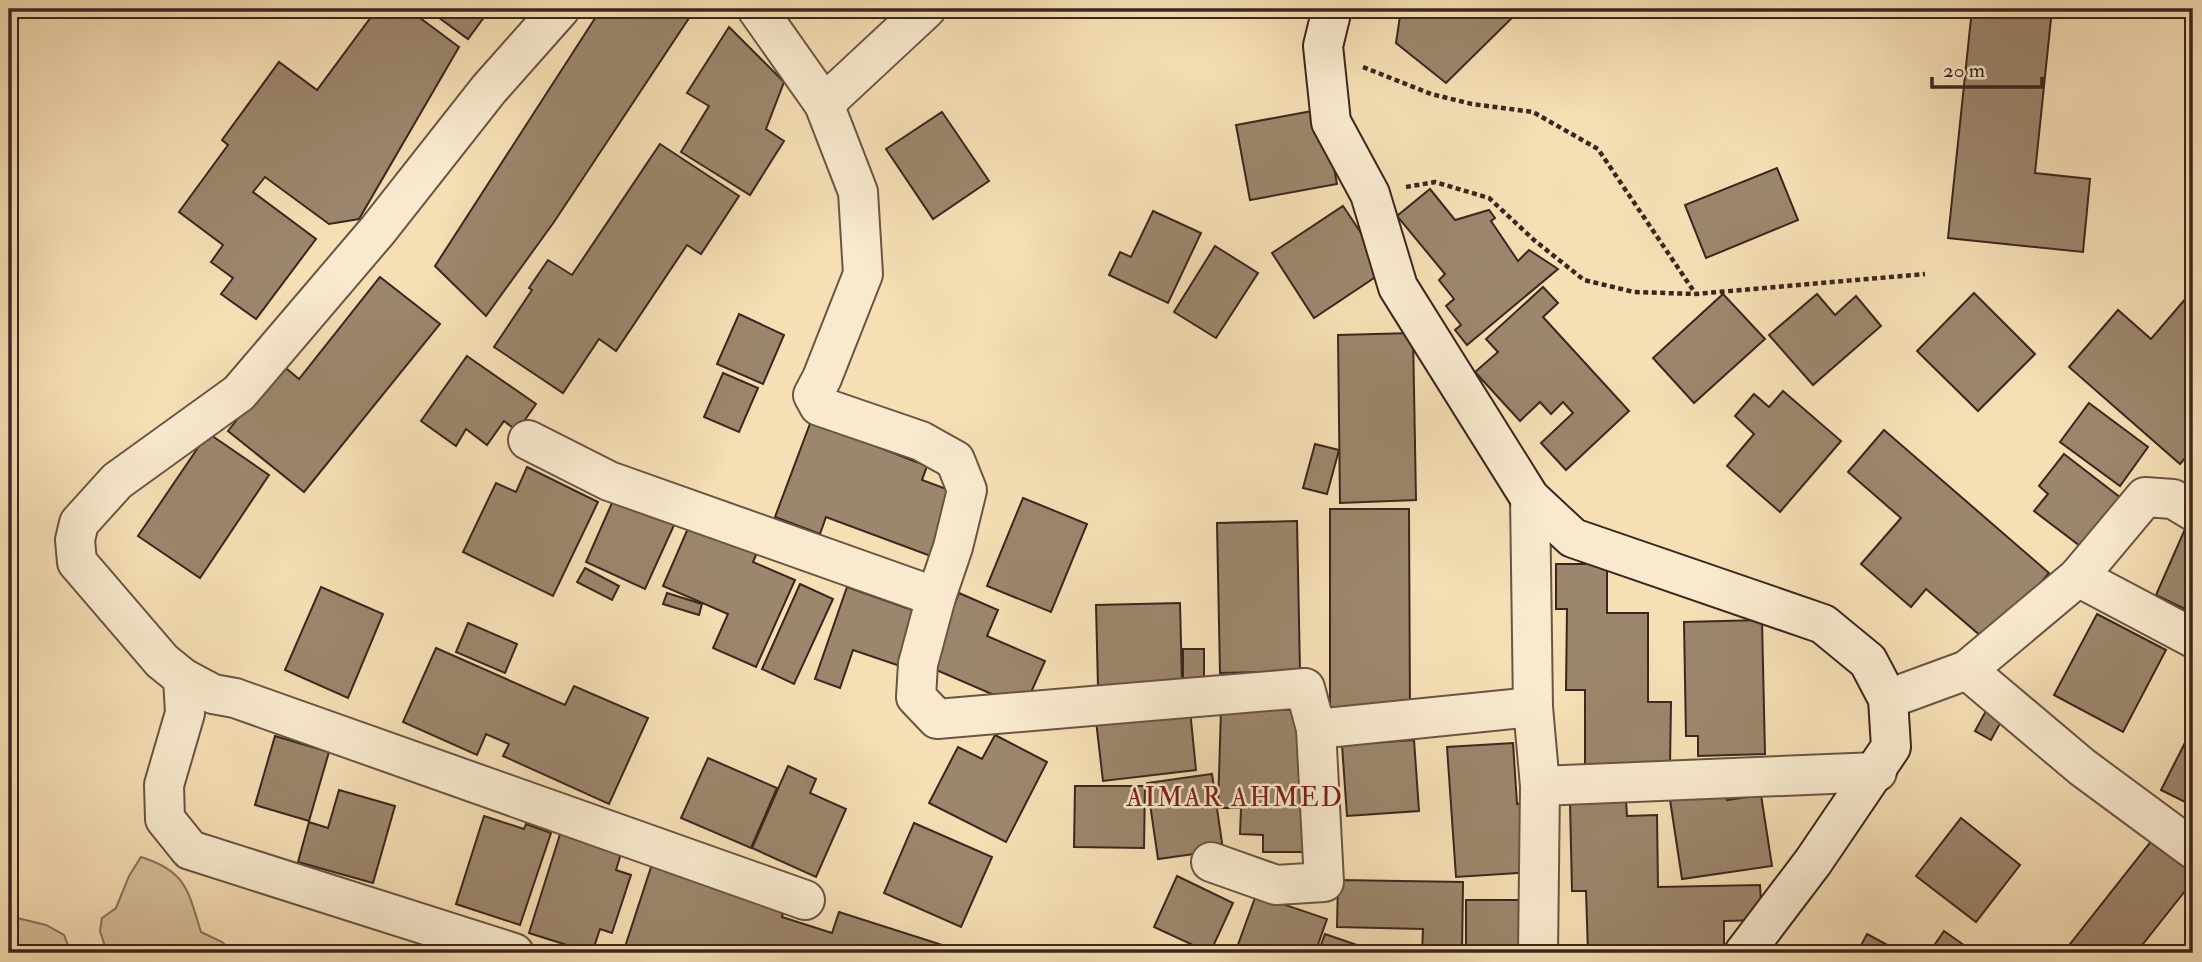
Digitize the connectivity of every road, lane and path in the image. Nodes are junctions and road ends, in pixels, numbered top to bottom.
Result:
1 (560, 9) edge
2 (757, 9) edge
3 (926, 9) edge
4 (1332, 9) edge
5 (1323, 46) junction
6 (824, 104) junction
7 (1370, 194) junction
8 (1925, 274) dead end
9 (1695, 294) junction
10 (528, 440) dead end
11 (1530, 498) junction
12 (2193, 511) edge
13 (2078, 577) junction
14 (936, 597) junction
15 (2193, 638) edge
16 (1967, 670) junction
17 (183, 678) junction
18 (1888, 699) junction
19 (1533, 707) junction
20 (1316, 729) junction
21 (1877, 772) junction
22 (1540, 786) junction
23 (2193, 849) edge
24 (1211, 862) dead end
25 (805, 900) dead end
26 (514, 953) edge
27 (1538, 953) edge
28 (1744, 953) edge

1 - 17 street
2 - 6 street
3 - 6 street
4 - 5 street
5 - 7 street
5 - 9 path
6 - 14 street
7 - 9 path
7 - 11 street
8 - 9 path
10 - 14 street
11 - 18 street
11 - 19 street
12 - 13 street
13 - 15 street
13 - 16 street
14 - 20 street
16 - 18 street
16 - 23 street
17 - 25 street
17 - 26 street
18 - 21 street
19 - 20 street
19 - 22 street
20 - 24 street
21 - 22 street
21 - 28 street
22 - 27 street

